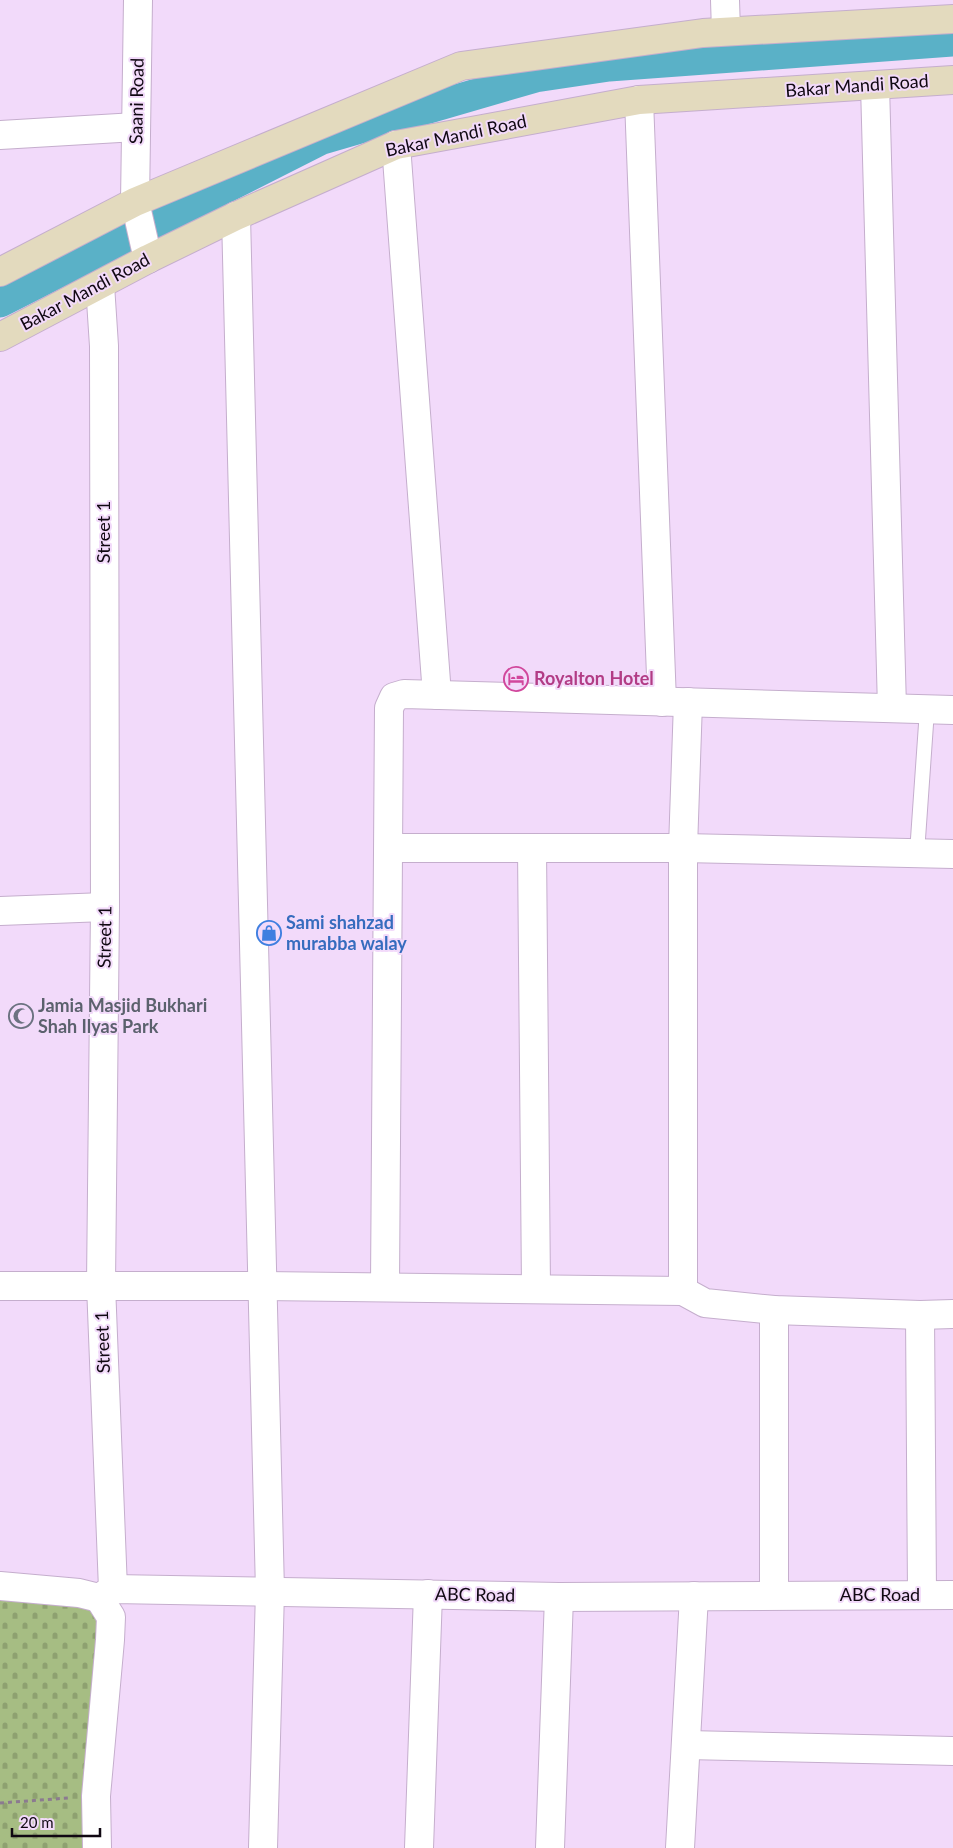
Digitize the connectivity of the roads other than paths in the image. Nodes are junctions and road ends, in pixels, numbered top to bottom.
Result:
1 (138, 0) edge
2 (726, 0) edge
3 (953, 19) edge
4 (726, 31) junction
5 (953, 80) edge
6 (875, 85) junction
7 (639, 100) junction
8 (136, 127) junction
9 (0, 135) edge
10 (396, 146) junction
11 (135, 202) junction
12 (236, 216) junction
13 (148, 259) junction
14 (0, 272) edge
15 (100, 285) junction
16 (0, 337) edge
17 (437, 695) junction
18 (675, 702) junction
19 (892, 708) junction
20 (940, 710) edge
21 (388, 848) junction
22 (532, 848) junction
23 (684, 848) junction
24 (917, 853) junction
25 (953, 854) edge
26 (105, 908) junction
27 (0, 911) edge
28 (101, 1285) junction
29 (0, 1286) edge
30 (263, 1286) junction
31 (385, 1287) junction
32 (536, 1288) junction
33 (683, 1291) junction
34 (774, 1310) junction
35 (953, 1314) edge
36 (920, 1315) junction
37 (0, 1586) edge
38 (270, 1591) junction
39 (106, 1593) junction
40 (428, 1594) junction
41 (922, 1594) junction
42 (953, 1595) edge
43 (694, 1596) junction
44 (774, 1596) junction
45 (559, 1597) junction
46 (687, 1745) junction
47 (953, 1751) edge
48 (96, 1848) edge
49 (263, 1848) edge
50 (419, 1848) edge
51 (550, 1848) edge
52 (680, 1848) edge

1 - 8 street, Saani Road
2 - 4 street
3 - 4 street
4 - 11 street
5 - 6 street, Bakar Mandi Road
6 - 7 street, Bakar Mandi Road
6 - 19 street
7 - 10 street, Bakar Mandi Road
7 - 18 street
8 - 9 street
8 - 11 street, Saani Road
10 - 12 street, Bakar Mandi Road
10 - 17 street
11 - 13 street, Saani Road
11 - 14 street
12 - 13 street, Bakar Mandi Road
12 - 30 street
13 - 15 street, Bakar Mandi Road
15 - 16 street, Bakar Mandi Road
15 - 26 street, Street 1
17 - 18 street
17 - 21 street
18 - 19 street
18 - 23 street
19 - 20 street
20 - 24 lane
21 - 22 street
21 - 31 street
22 - 23 street
22 - 32 street
23 - 24 street
23 - 33 street
24 - 25 street
26 - 27 street
26 - 28 street, Street 1
28 - 29 street
28 - 30 street
28 - 39 street, Street 1
30 - 31 street
30 - 38 street
31 - 32 street
32 - 33 street
33 - 34 street
34 - 36 street
34 - 44 street
35 - 36 street
36 - 41 street
37 - 39 street, ABC Road
38 - 39 street, ABC Road
38 - 40 street, ABC Road
38 - 49 street
39 - 48 street
40 - 45 street, ABC Road
40 - 50 street
41 - 42 street, ABC Road
41 - 44 street, ABC Road
43 - 44 street, ABC Road
43 - 45 street, ABC Road
43 - 46 street
45 - 51 street
46 - 47 street
46 - 52 street

